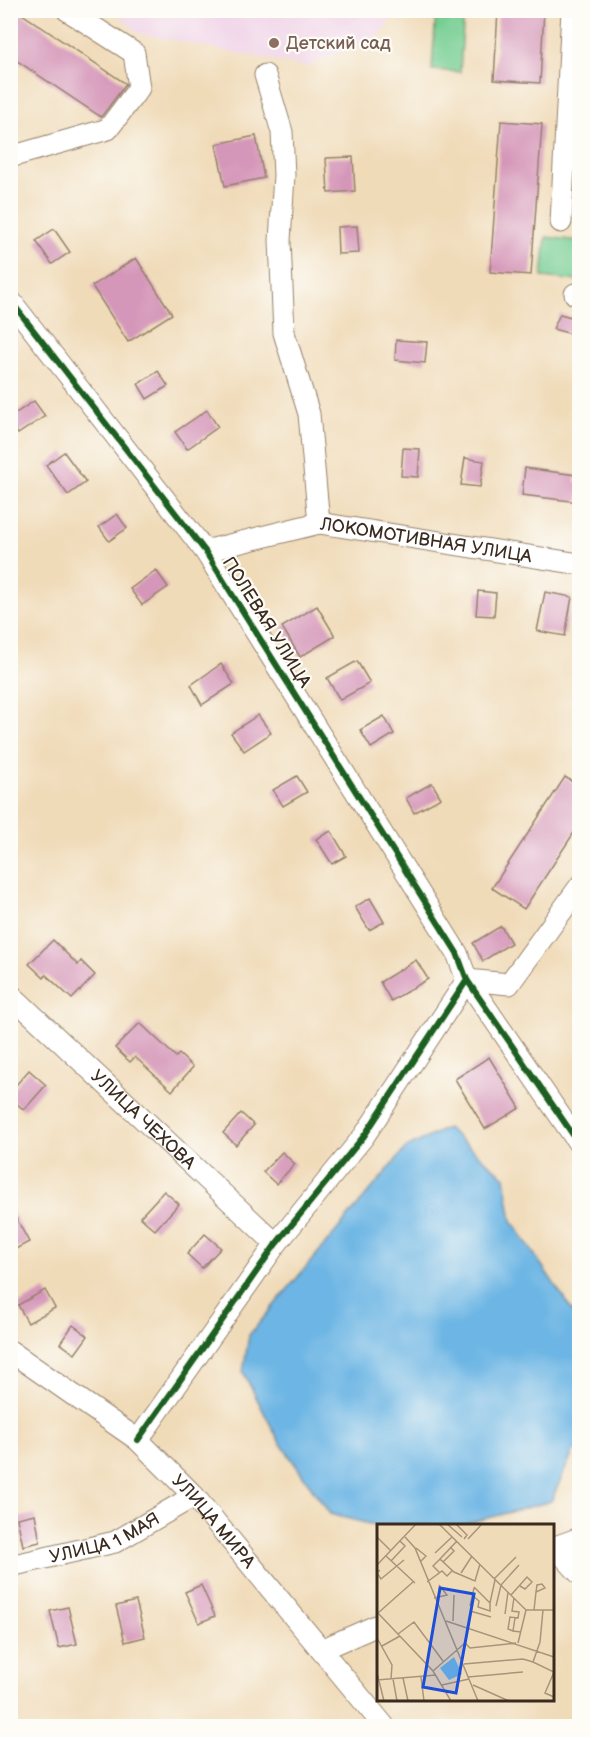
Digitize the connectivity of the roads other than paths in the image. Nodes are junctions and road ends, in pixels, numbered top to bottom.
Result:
1 (67, 10) edge
2 (574, 21) edge
3 (264, 75) dead end
4 (10, 157) edge
5 (561, 222) dead end
6 (10, 300) edge
7 (319, 523) junction
8 (205, 551) junction
9 (579, 564) edge
10 (579, 886) edge
11 (467, 980) junction
12 (10, 994) edge
13 (579, 1145) edge
14 (276, 1244) junction
15 (10, 1351) edge
16 (138, 1440) junction
17 (194, 1496) junction
18 (579, 1538) edge
19 (554, 1548) edge
20 (10, 1566) edge
21 (579, 1574) edge
22 (377, 1625) edge
23 (321, 1650) junction
24 (384, 1726) edge

1 - 4 street
2 - 5 street
3 - 7 street
6 - 8 street, ПОЛЕВАЯ УЛИЦА
7 - 8 street, ЛОКОМОТИВНАЯ УЛИЦА
7 - 9 street, ЛОКОМОТИВНАЯ УЛИЦА
8 - 11 street, ПОЛЕВАЯ УЛИЦА
10 - 11 street
11 - 13 street, ПОЛЕВАЯ УЛИЦА
11 - 14 street
12 - 14 street, УЛИЦА ЧЕХОВА
14 - 16 street
15 - 16 street, УЛИЦА МИРА
16 - 17 street, УЛИЦА МИРА
17 - 20 street, УЛИЦА 1 МАЯ
17 - 23 street, УЛИЦА МИРА
18 - 19 street
19 - 21 street
22 - 23 street
23 - 24 street, УЛИЦА МИРА

